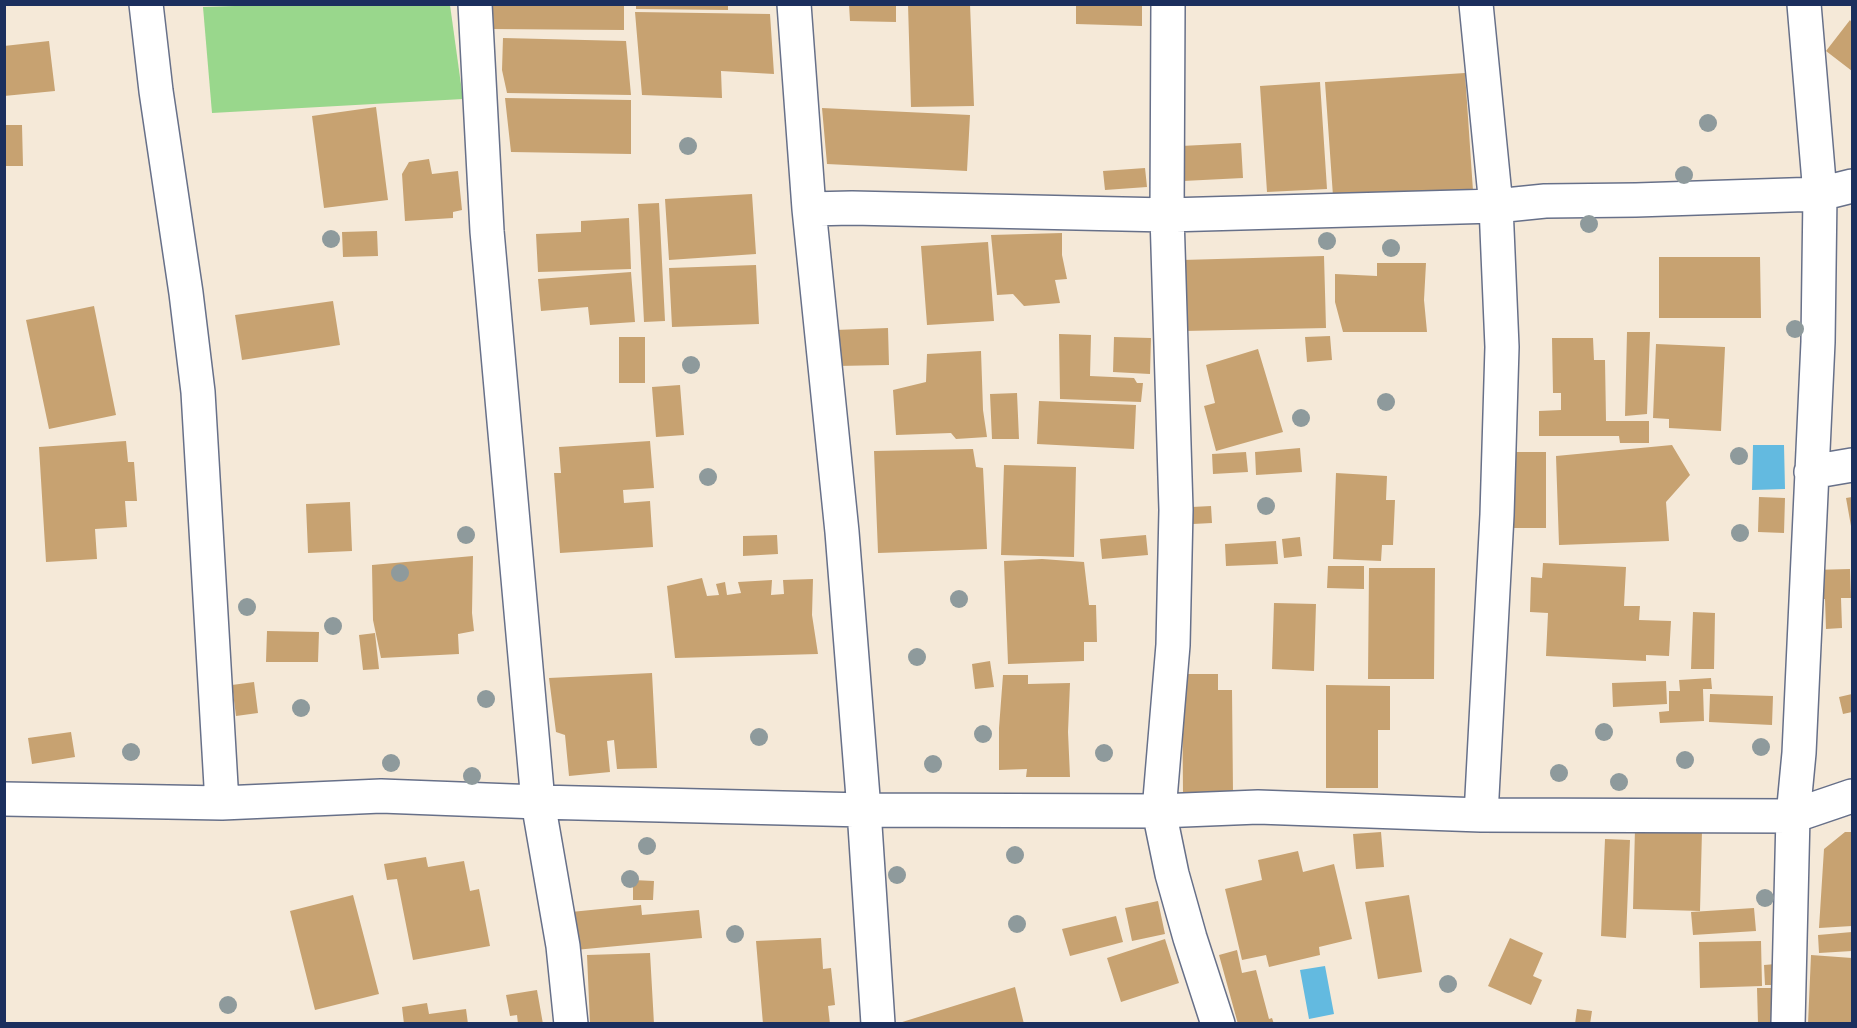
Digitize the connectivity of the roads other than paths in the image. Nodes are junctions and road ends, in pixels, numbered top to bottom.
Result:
1 (146, 4) edge
2 (475, 4) edge
3 (794, 4) edge
4 (1168, 4) edge
5 (1476, 4) edge
6 (1804, 4) edge
7 (1852, 186) edge
8 (1820, 194) junction
9 (1496, 206) junction
10 (809, 209) junction
11 (1167, 215) junction
12 (1852, 465) edge
13 (1811, 472) junction
14 (1852, 796) edge
15 (4, 799) edge
16 (222, 802) junction
17 (538, 802) junction
18 (864, 810) junction
19 (1159, 811) junction
20 (1481, 815) junction
21 (1793, 816) junction
22 (571, 1023) edge
23 (878, 1023) edge
24 (1218, 1023) edge
25 (1788, 1023) edge

1 - 16 street
2 - 17 street
3 - 10 street
4 - 11 street
5 - 9 street
6 - 8 street
7 - 8 street
8 - 9 street
8 - 13 street
9 - 11 street
9 - 20 street
10 - 11 street
10 - 18 street
11 - 19 street
12 - 13 street
13 - 21 street
14 - 21 street
15 - 16 street
16 - 17 street
17 - 18 street
17 - 22 street
18 - 19 street
18 - 23 street
19 - 20 street
19 - 24 street
20 - 21 street
21 - 25 street

